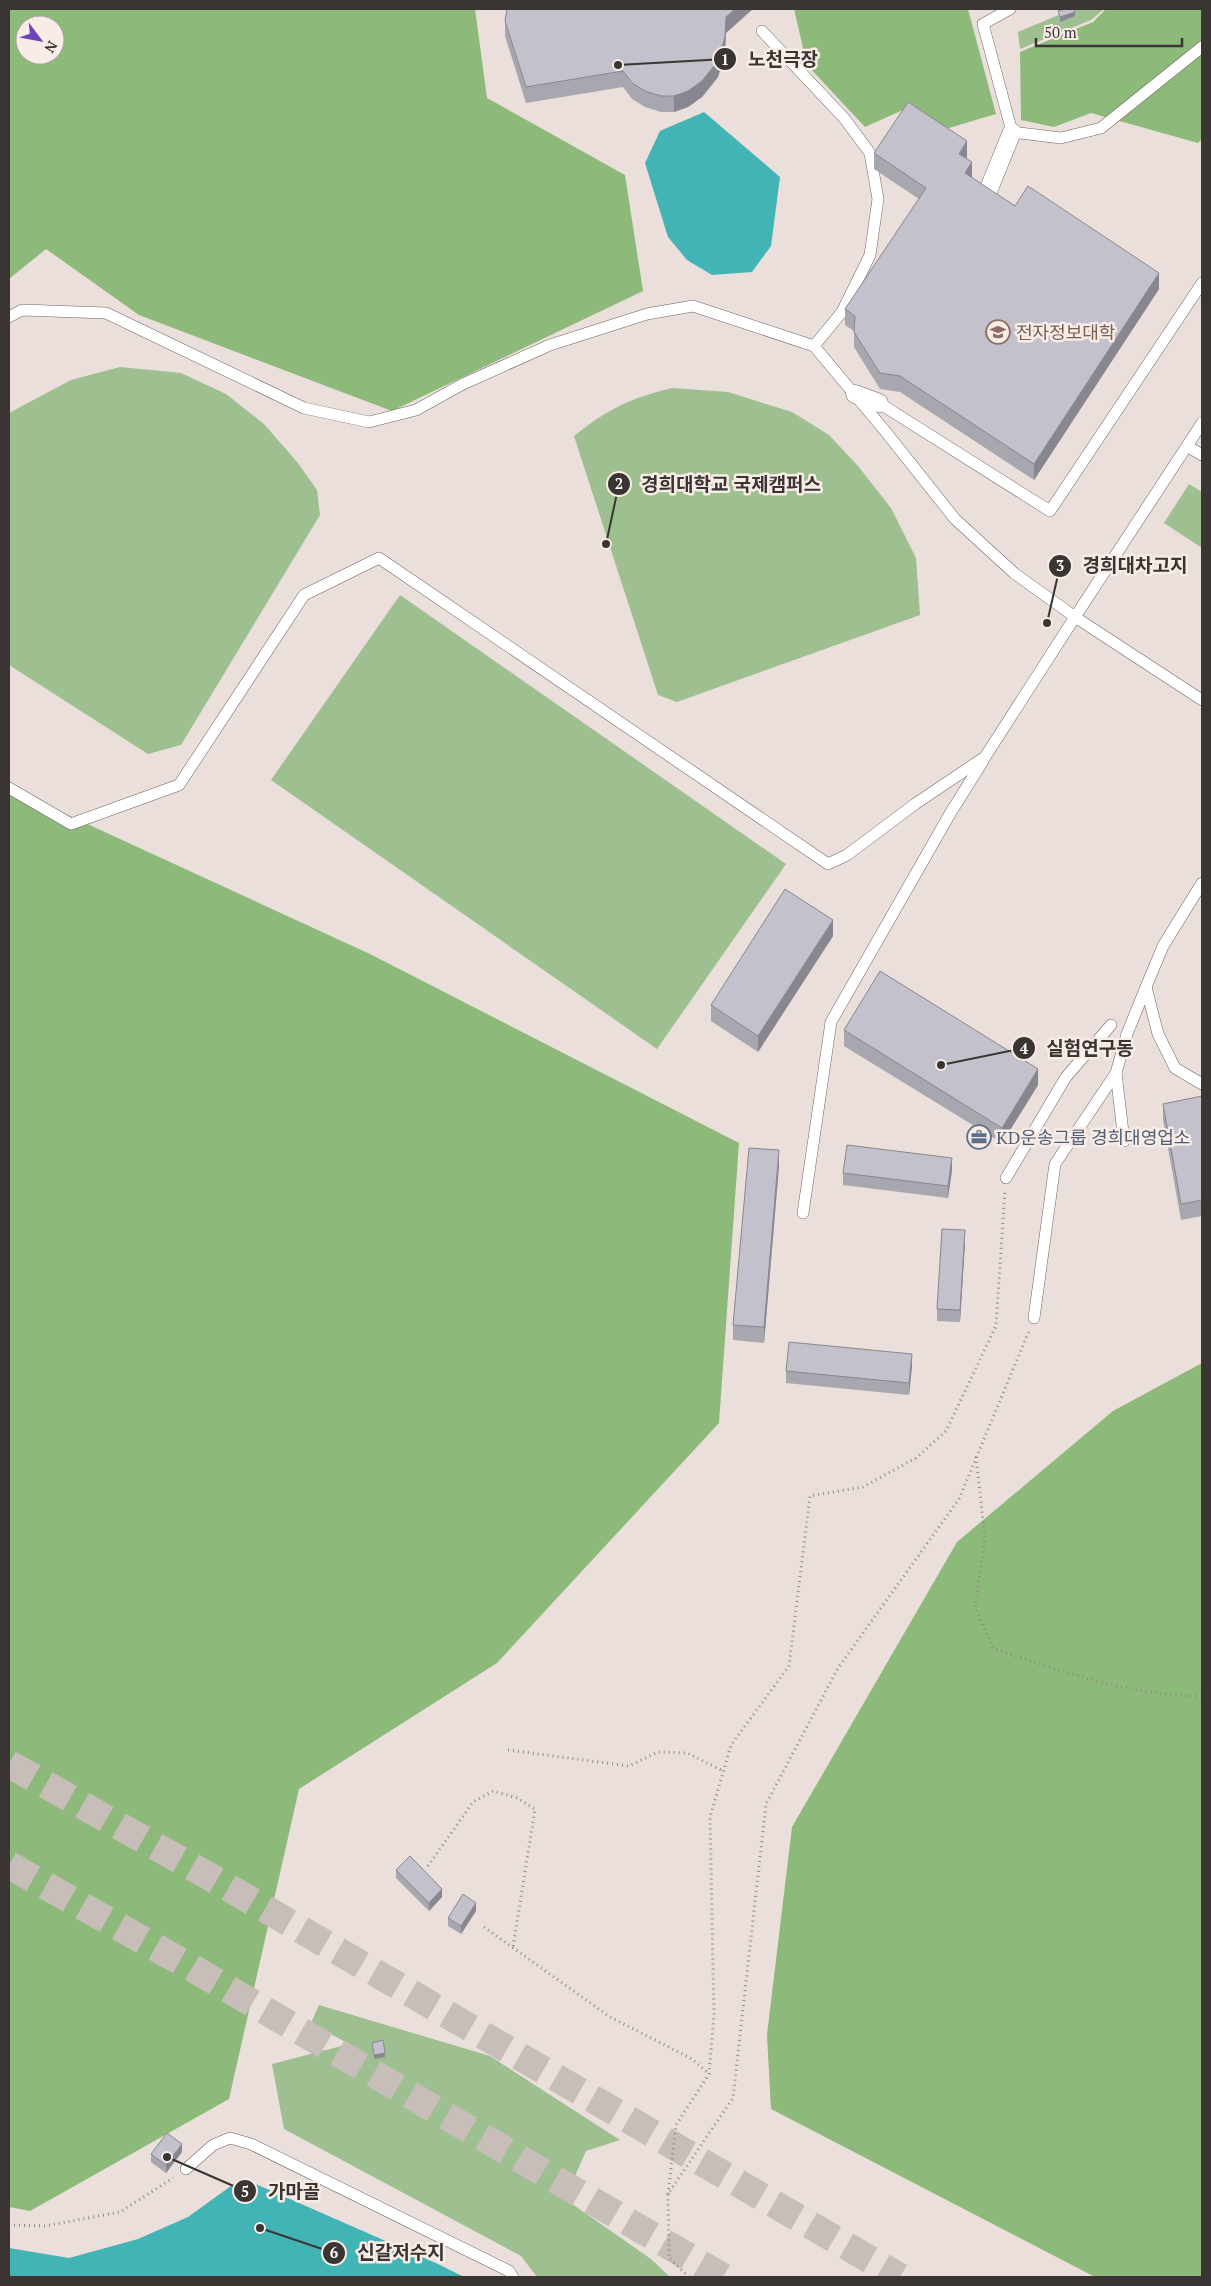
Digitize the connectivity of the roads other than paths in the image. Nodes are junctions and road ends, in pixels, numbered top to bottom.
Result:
1 (1008, 9) edge
2 (762, 31) dead end
3 (1202, 47) edge
4 (1012, 132) junction
5 (988, 192) edge
6 (1202, 283) edge
7 (9, 317) edge
8 (814, 346) junction
9 (855, 394) junction
10 (879, 403) joint
11 (1202, 423) edge
12 (1187, 446) junction
13 (1202, 455) edge
14 (1075, 617) junction
15 (1202, 700) edge
16 (985, 757) junction
17 (9, 788) edge
18 (1202, 883) edge
19 (1146, 987) junction
20 (1111, 1025) dead end
21 (1116, 1073) junction
22 (1202, 1084) edge
23 (1124, 1141) dead end
24 (1006, 1178) road end
25 (803, 1213) dead end
26 (1034, 1318) road end
27 (186, 2169) road end
28 (513, 2277) edge

1 - 4 lane
2 - 8 lane
3 - 4 lane
4 - 5 street
6 - 10 lane
7 - 8 lane
8 - 9 lane
9 - 10 street
9 - 14 lane
11 - 12 lane
12 - 13 lane
12 - 14 lane
14 - 15 lane
14 - 16 lane
16 - 17 lane
16 - 25 lane
18 - 19 lane
19 - 21 lane
19 - 22 lane
20 - 24 lane
21 - 23 lane
21 - 26 lane
27 - 28 lane

